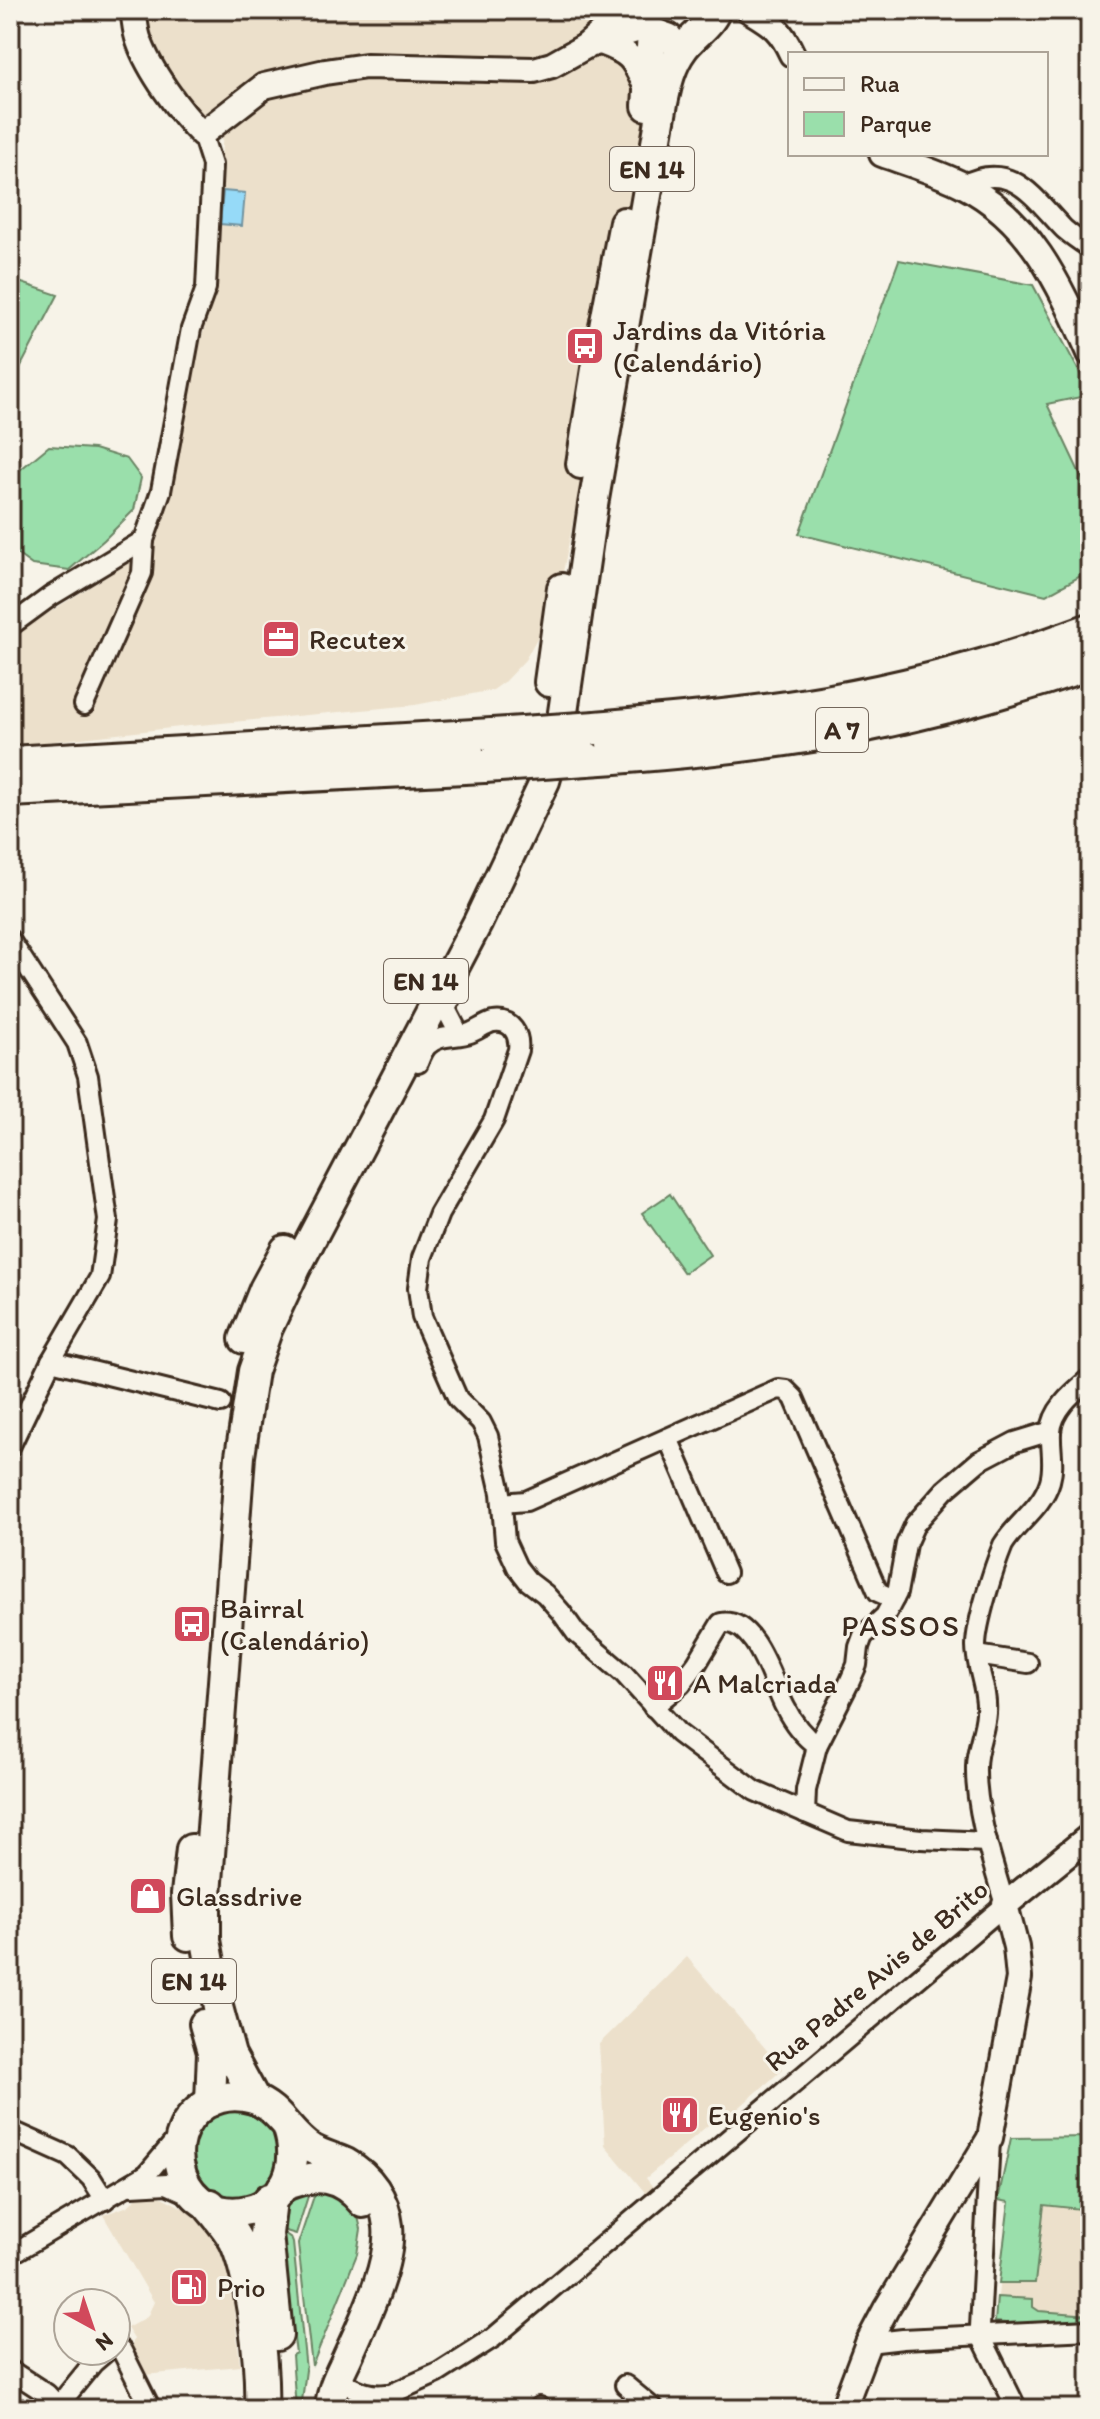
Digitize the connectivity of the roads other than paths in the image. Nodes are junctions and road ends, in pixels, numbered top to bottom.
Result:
1 (133, 10) edge
2 (619, 10) edge
3 (750, 11) edge
4 (644, 23) edge
5 (707, 23) edge
6 (593, 44) junction
7 (791, 52) edge
8 (649, 92) junction
9 (202, 134) junction
10 (887, 156) edge
11 (963, 185) junction
12 (1090, 248) edge
13 (1090, 353) edge
14 (144, 540) junction
15 (10, 626) edge
16 (1090, 630) edge
17 (1090, 663) edge
18 (84, 705) dead end
19 (10, 763) edge
20 (10, 790) edge
21 (478, 922) junction
22 (10, 940) edge
23 (459, 1034) junction
24 (392, 1085) junction
25 (51, 1361) junction
26 (1090, 1378) edge
27 (221, 1403) dead end
28 (1051, 1431) junction
29 (668, 1438) junction
30 (10, 1447) edge
31 (502, 1503) junction
32 (726, 1573) dead end
33 (894, 1599) junction
34 (977, 1655) junction
35 (1028, 1663) dead end
36 (653, 1707) junction
37 (817, 1746) junction
38 (805, 1813) junction
39 (1090, 1836) edge
40 (987, 1842) junction
41 (1005, 1905) junction
42 (255, 2099) junction
43 (210, 2102) junction
44 (288, 2129) junction
45 (10, 2130) edge
46 (181, 2135) junction
47 (990, 2138) junction
48 (125, 2187) junction
49 (956, 2192) junction
50 (276, 2194) junction
51 (988, 2194) junction
52 (105, 2200) junction
53 (203, 2202) junction
54 (10, 2255) edge
55 (886, 2309) junction
56 (1090, 2330) edge
57 (981, 2336) junction
58 (903, 2339) junction
59 (868, 2343) junction
60 (90, 2367) edge
61 (130, 2367) edge
62 (10, 2370) edge
63 (625, 2385) dead end
64 (397, 2393) junction
65 (324, 2397) edge
66 (58, 2408) edge
67 (151, 2409) edge
68 (261, 2409) edge
69 (281, 2409) edge
70 (357, 2409) edge
71 (654, 2409) edge
72 (843, 2409) edge
73 (1017, 2409) edge

1 - 9 street
2 - 6 street
3 - 5 street
3 - 7 street
4 - 5 main road
4 - 6 street
4 - 8 main road, EN 14
5 - 21 main road, EN 14
6 - 8 street
6 - 9 street
8 - 43 main road, EN 14
9 - 14 street
10 - 11 street
11 - 12 street
11 - 13 street
14 - 15 street
14 - 18 street
16 - 19 highway, A 7, bridge
17 - 20 highway, A 7, bridge
21 - 23 street
21 - 24 main road, EN 14
22 - 25 street
23 - 24 street
23 - 31 street
24 - 42 main road, EN 14
25 - 27 street
25 - 30 street
26 - 28 street
28 - 33 street
28 - 34 street
29 - 31 street
29 - 32 street
29 - 33 street
31 - 36 street
33 - 37 street
34 - 35 street
34 - 40 street
36 - 37 street
36 - 38 street
37 - 38 street
38 - 40 street
39 - 41 street, Rua Padre Avis de Brito
40 - 41 street
41 - 47 street
41 - 64 street, Rua Padre Avis de Brito
42 - 43 main road
42 - 44 main road, EN 14
43 - 46 main road
44 - 50 main road
44 - 65 main road
45 - 52 street
46 - 48 street
46 - 53 main road
47 - 49 street
47 - 51 street
48 - 52 street
48 - 53 street
49 - 51 street
49 - 55 street
50 - 53 main road
50 - 65 main road
50 - 69 highway
51 - 57 street
52 - 54 street
53 - 68 highway
55 - 58 street
55 - 59 street
56 - 57 street
57 - 58 street
57 - 73 street
58 - 59 street
59 - 72 street
60 - 66 street
61 - 67 street
62 - 66 street
63 - 71 street
64 - 65 street, Rua Padre Avis de Brito
64 - 70 street, Rua Padre Avis de Brito

